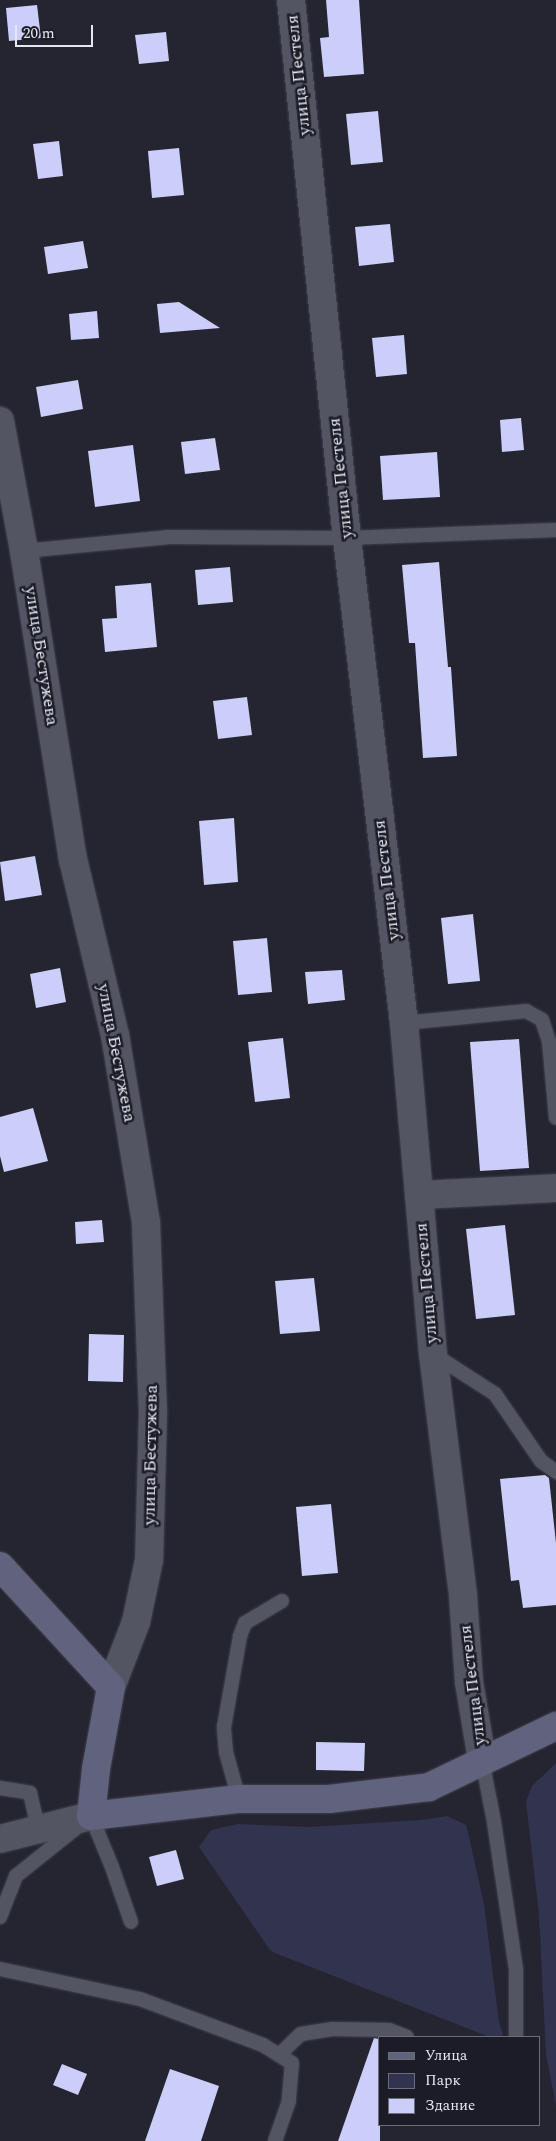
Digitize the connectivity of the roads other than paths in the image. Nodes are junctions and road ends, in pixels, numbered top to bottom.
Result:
1 (291, 0) edge
2 (0, 421) edge
3 (556, 530) edge
4 (348, 538) junction
5 (24, 551) junction
6 (404, 1023) junction
7 (556, 1118) edge
8 (556, 1188) edge
9 (419, 1194) junction
10 (434, 1354) junction
11 (556, 1472) edge
12 (0, 1566) edge
13 (282, 1601) dead end
14 (111, 1687) junction
15 (556, 1726) edge
16 (482, 1760) junction
17 (0, 1788) edge
18 (239, 1799) junction
19 (91, 1816) junction
20 (41, 1829) junction
21 (0, 1839) edge
22 (0, 1917) edge
23 (131, 1922) dead end
24 (0, 1969) edge
25 (404, 2036) edge
26 (516, 2036) edge
27 (279, 2055) junction
28 (275, 2141) edge

1 - 4 street, улица Пестеля
2 - 5 street, улица Бестужева
3 - 4 lane
4 - 5 lane
4 - 6 street, улица Пестеля
5 - 14 street, улица Бестужева
6 - 7 lane
6 - 9 street, улица Пестеля
8 - 9 street
9 - 10 street, улица Пестеля
10 - 11 lane
10 - 16 street, улица Пестеля
12 - 14 main road
13 - 18 lane
14 - 19 main road
15 - 16 main road, улица Пестеля
16 - 18 main road, улица Пестеля
16 - 26 lane
17 - 20 lane
18 - 19 main road, улица Пестеля
19 - 20 street, улица Пестеля
19 - 22 lane
19 - 23 lane
20 - 21 street, улица Пестеля
24 - 27 lane
25 - 27 lane
27 - 28 lane

